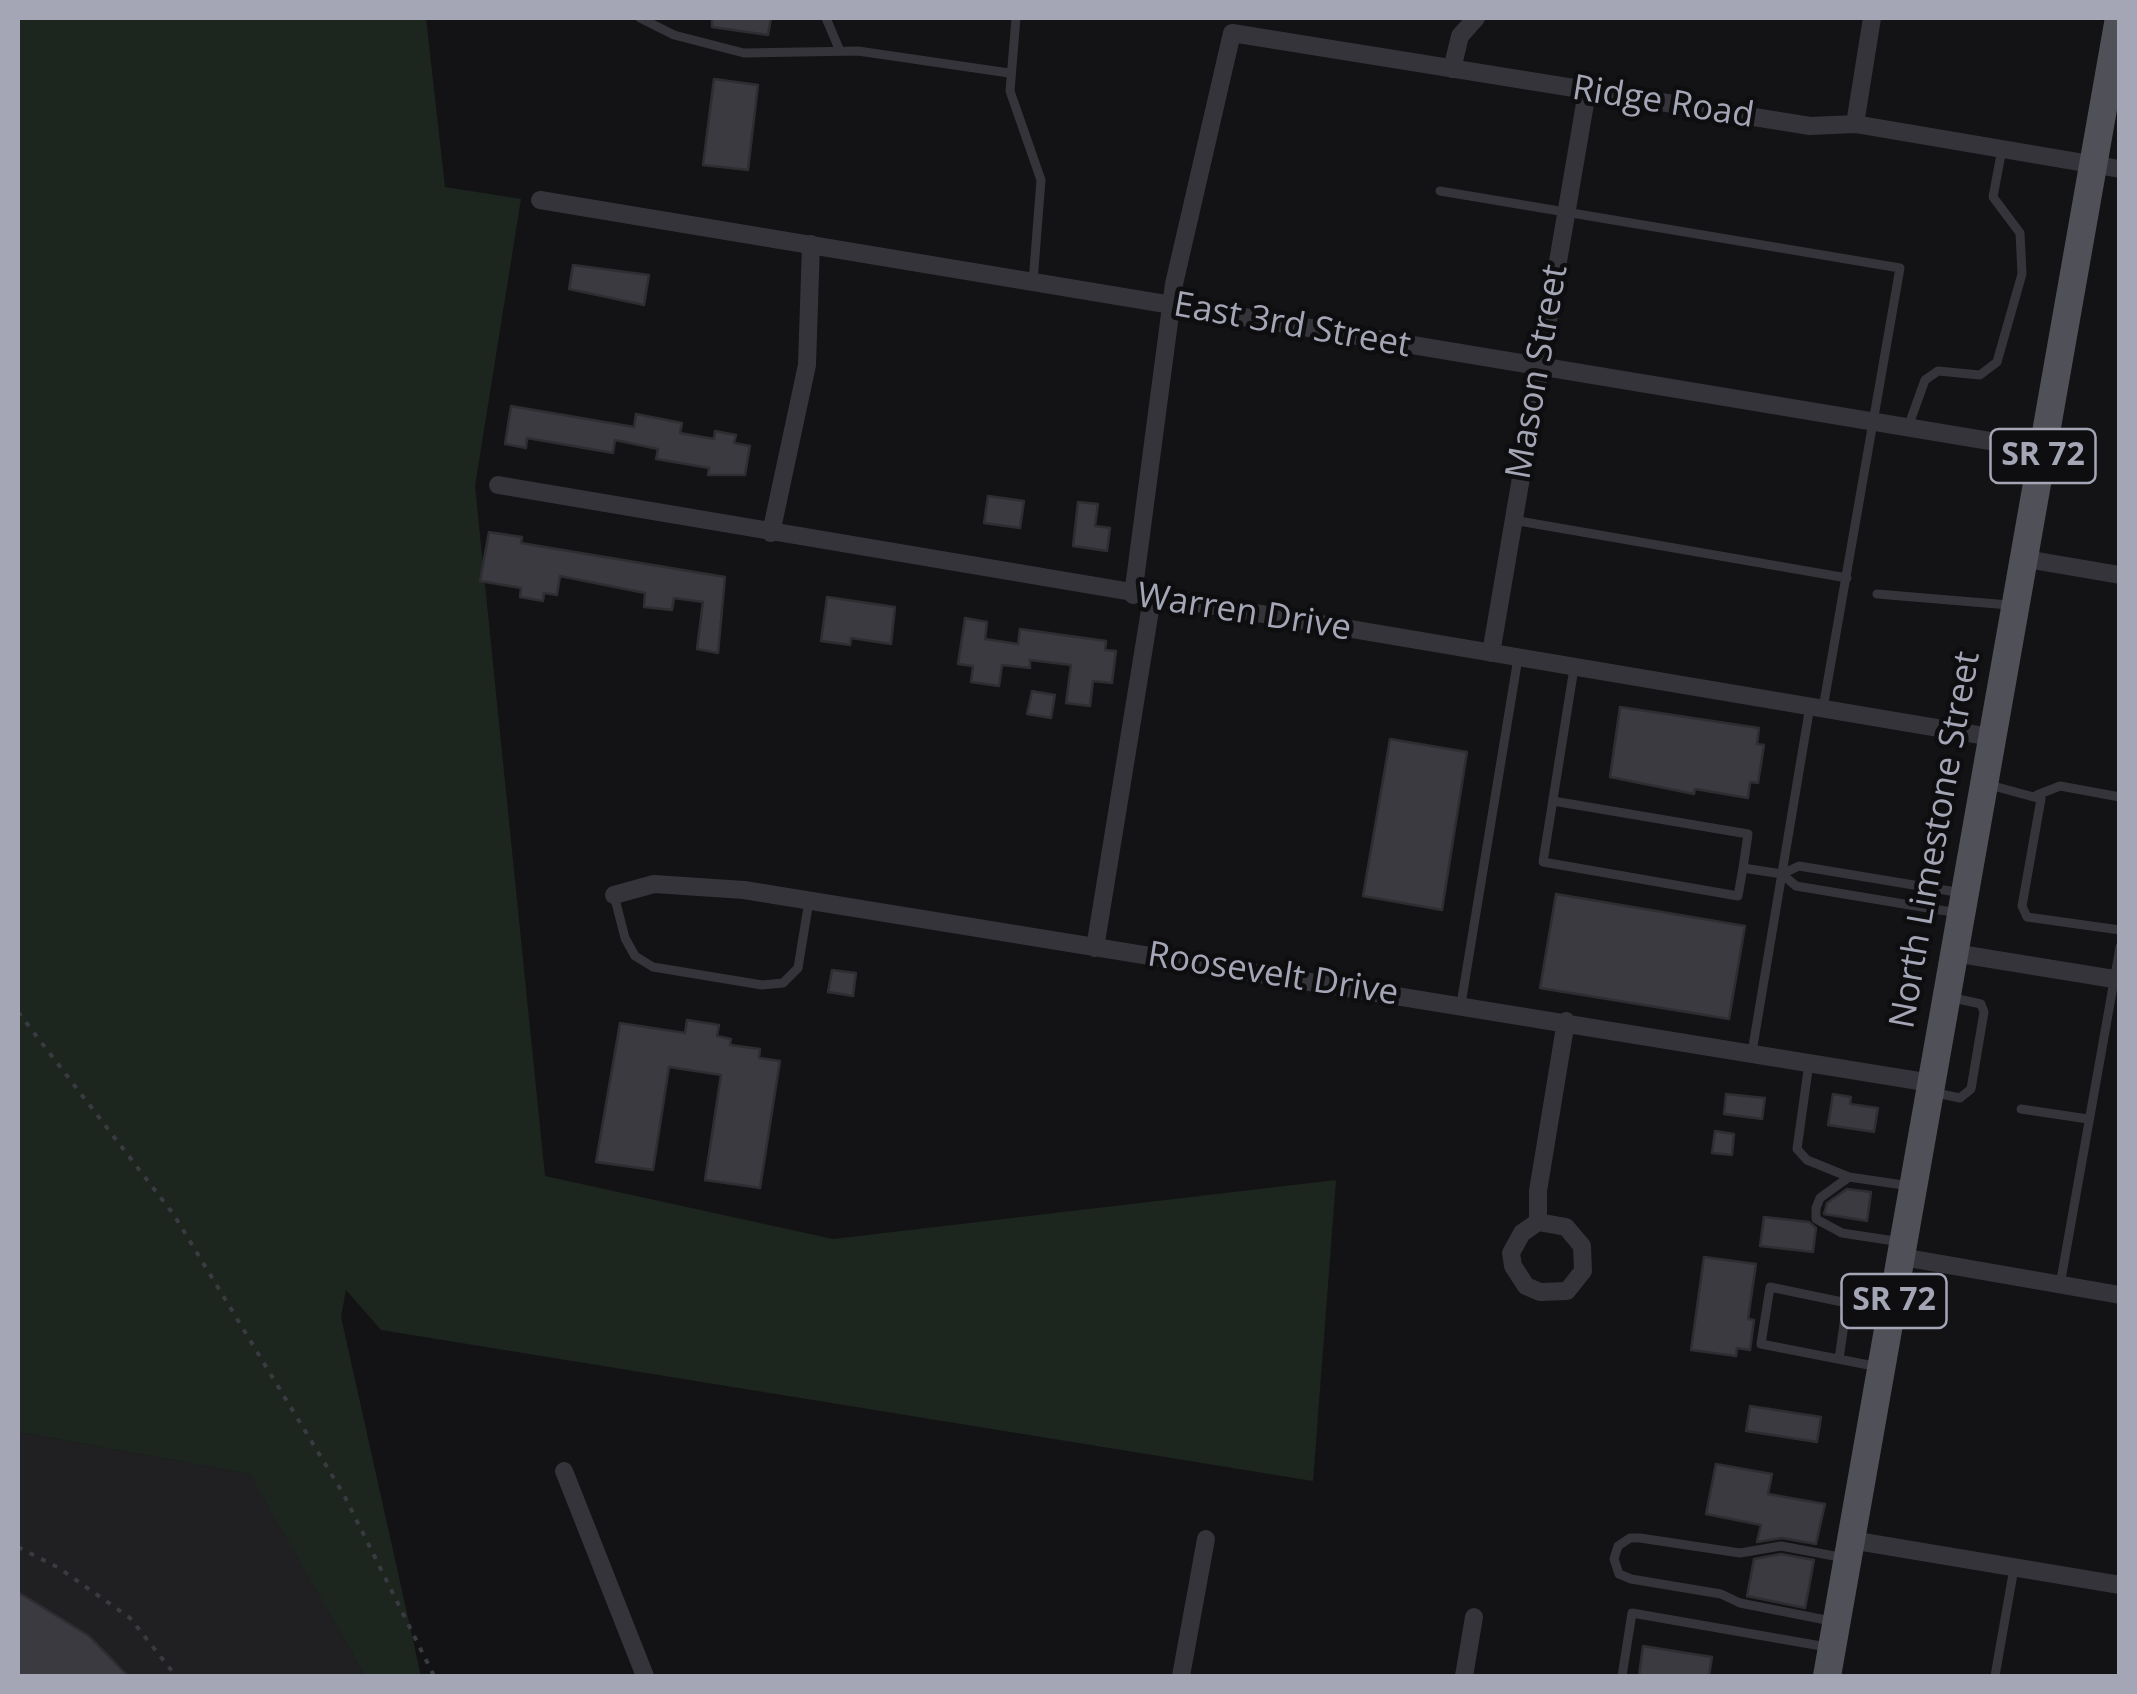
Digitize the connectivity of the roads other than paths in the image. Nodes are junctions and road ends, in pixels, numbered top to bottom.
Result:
1 (640, 18) edge
2 (826, 18) edge
3 (1016, 18) edge
4 (1476, 18) edge
5 (1872, 18) edge
6 (2120, 18) edge
7 (840, 51) junction
8 (1452, 69) junction
9 (1009, 73) junction
10 (1587, 92) junction
11 (1855, 124) junction
12 (2002, 149) junction
13 (2107, 166) edge
14 (1440, 191) dead end
15 (540, 200) dead end
16 (1565, 213) junction
17 (811, 244) junction
18 (1034, 282) junction
19 (1172, 305) junction
20 (1540, 368) junction
21 (1873, 422) junction
22 (1908, 428) junction
23 (2044, 450) junction
24 (498, 484) dead end
25 (1513, 520) junction
26 (771, 532) junction
27 (2026, 559) junction
28 (2120, 575) edge
29 (1847, 578) junction
30 (1877, 594) dead end
31 (1142, 597) junction
32 (2017, 606) junction
33 (1491, 653) junction
34 (1518, 658) junction
35 (1574, 667) junction
36 (1816, 708) junction
37 (1992, 737) junction
38 (1984, 784) junction
39 (2038, 794) junction
40 (2120, 797) edge
41 (1553, 802) junction
42 (1743, 868) junction
43 (1838, 872) junction
44 (1782, 874) junction
45 (1834, 892) junction
46 (614, 894) joint
47 (809, 900) junction
48 (1963, 903) junction
49 (2120, 930) edge
50 (2120, 947) edge
51 (1095, 948) junction
52 (1954, 953) junction
53 (2117, 980) edge
54 (1946, 997) junction
55 (1462, 1004) junction
56 (1566, 1020) junction
57 (1752, 1052) junction
58 (1809, 1063) junction
59 (1930, 1087) junction
60 (2021, 1109) dead end
61 (2088, 1119) junction
62 (1849, 1177) junction
63 (1915, 1187) junction
64 (1538, 1222) junction
65 (1903, 1250) junction
66 (2060, 1285) junction
67 (2120, 1295) edge
68 (1838, 1359) junction
69 (1882, 1368) junction
70 (564, 1471) dead end
71 (1206, 1539) dead end
72 (1841, 1551) junction
73 (2014, 1568) junction
74 (2120, 1585) edge
75 (1800, 1615) junction
76 (1474, 1617) dead end
77 (1796, 1640) junction
78 (1832, 1660) edge
79 (645, 1676) edge
80 (1181, 1676) edge
81 (1464, 1676) edge
82 (1622, 1676) edge
83 (1995, 1676) edge

1 - 7 lane
2 - 7 lane
3 - 9 lane
4 - 8 street
5 - 11 street
6 - 13 main road, North Limestone Street / SR 72
7 - 9 lane
8 - 10 street, Ridge Road
8 - 19 street, Ridge Road
9 - 18 lane
10 - 11 street, Ridge Road
10 - 16 street, Mason Street
11 - 12 street, Ridge Road
12 - 13 street, Ridge Road
12 - 22 lane
13 - 23 main road, North Limestone Street / SR 72
14 - 16 lane
15 - 17 street, East 3rd Street
16 - 20 street, Mason Street
16 - 21 lane
17 - 18 street, East 3rd Street
17 - 26 street
18 - 19 street, East 3rd Street
19 - 20 street, East 3rd Street
19 - 31 street
20 - 21 street, East 3rd Street
20 - 25 street, Mason Street
21 - 22 street, East 3rd Street
21 - 29 lane
22 - 23 street, East 3rd Street
23 - 27 main road, North Limestone Street / SR 72
24 - 26 street, Warren Drive
25 - 29 lane
25 - 33 street, Mason Street
26 - 31 street, Warren Drive
27 - 28 street
27 - 32 main road, North Limestone Street / SR 72
29 - 36 lane
30 - 32 lane
31 - 33 street, Warren Drive
31 - 51 street
32 - 37 main road, North Limestone Street / SR 72
33 - 34 street, Warren Drive
34 - 35 street, Warren Drive
34 - 55 lane
35 - 36 street, Warren Drive
35 - 41 lane
36 - 37 street, Warren Drive
36 - 44 lane
37 - 38 main road, North Limestone Street / SR 72
38 - 39 lane
38 - 48 main road, North Limestone Street / SR 72
39 - 40 lane
39 - 49 lane
41 - 42 lane
41 - 42 lane
42 - 44 lane
43 - 44 lane
43 - 45 lane
43 - 48 lane
44 - 45 lane
44 - 57 lane
45 - 48 lane
46 - 47 street, Roosevelt Drive
46 - 47 lane
47 - 51 street, Roosevelt Drive
48 - 52 main road, North Limestone Street / SR 72
50 - 53 lane
51 - 55 street, Roosevelt Drive
52 - 53 street
52 - 54 main road, North Limestone Street / SR 72
53 - 61 lane
54 - 59 main road, North Limestone Street / SR 72
54 - 59 lane
55 - 56 street, Roosevelt Drive
56 - 57 street, Roosevelt Drive
56 - 64 street
57 - 58 street, Roosevelt Drive
58 - 59 street, Roosevelt Drive
58 - 62 lane
59 - 63 main road, North Limestone Street / SR 72
60 - 61 lane
61 - 66 lane
62 - 63 lane
62 - 65 lane
63 - 65 main road, North Limestone Street / SR 72
64 - 64 street
65 - 66 street
65 - 69 main road, North Limestone Street / SR 72
66 - 67 street
68 - 68 lane
68 - 69 lane
69 - 72 main road, North Limestone Street / SR 72
70 - 79 street
71 - 80 street
72 - 73 street
72 - 75 lane
72 - 78 main road, North Limestone Street / SR 72
73 - 74 street
73 - 83 lane
75 - 77 lane
75 - 78 lane
76 - 81 street
77 - 78 lane
77 - 82 lane

